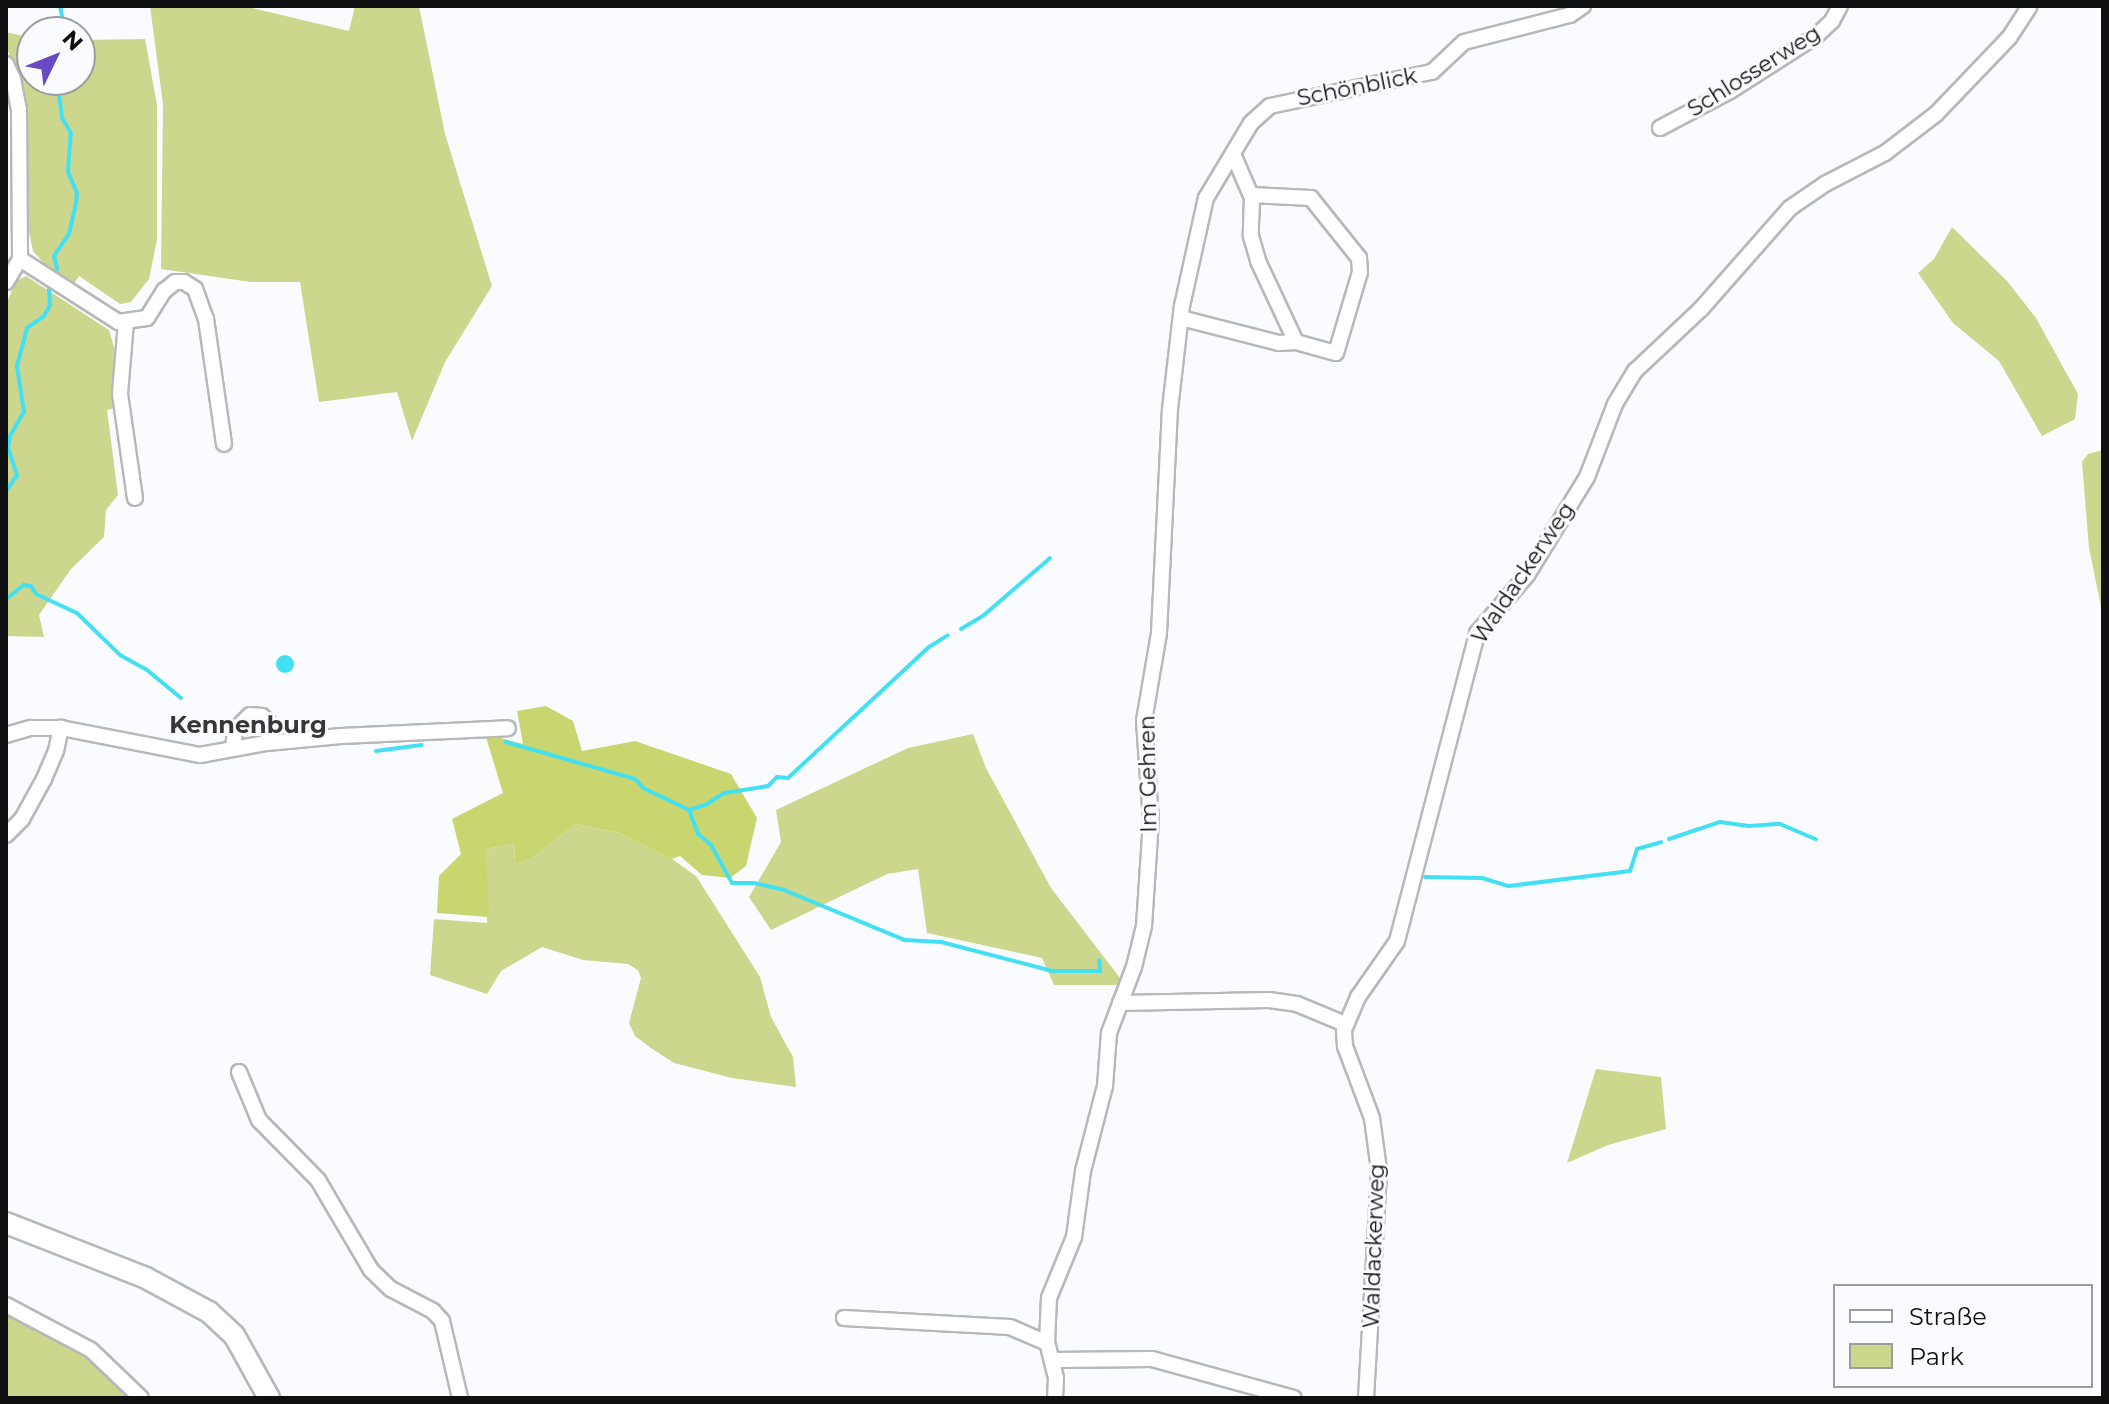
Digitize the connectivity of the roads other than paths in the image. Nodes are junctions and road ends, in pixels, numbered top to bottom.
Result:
1 (1583, 6) edge
2 (1840, 6) edge
3 (2030, 6) edge
4 (6, 64) edge
5 (1660, 128) dead end
6 (1233, 154) junction
7 (1251, 195) junction
8 (20, 259) junction
9 (6, 282) edge
10 (1181, 318) junction
11 (126, 322) junction
12 (1296, 342) junction
13 (224, 444) dead end
14 (1167, 494) joint
15 (135, 498) dead end
16 (61, 728) junction
17 (508, 728) dead end
18 (6, 735) edge
19 (267, 743) junction
20 (233, 749) junction
21 (6, 835) edge
22 (1120, 1003) junction
23 (1345, 1024) junction
24 (239, 1072) dead end
25 (6, 1223) edge
26 (6, 1305) edge
27 (844, 1318) dead end
28 (1047, 1343) junction
29 (1052, 1360) junction
30 (141, 1398) edge
31 (269, 1398) edge
32 (460, 1398) edge
33 (1055, 1398) edge
34 (1294, 1398) edge
35 (1366, 1398) edge

1 - 6 street, Schönblick
2 - 5 street, Schlosserweg
3 - 23 street, Waldackerweg
4 - 8 street
6 - 7 street
6 - 10 street, Schönblick
7 - 12 street
7 - 12 street
8 - 9 street
8 - 11 street
10 - 12 street
10 - 14 street, Schönblick
11 - 13 street
11 - 15 street
14 - 22 street, Im Gehren
16 - 18 street
16 - 20 street
16 - 21 street
17 - 19 street
19 - 20 street
19 - 20 street
22 - 23 street
22 - 28 street, Im Gehren
23 - 35 street, Waldackerweg
24 - 32 street
25 - 31 street
26 - 30 street
27 - 28 street
28 - 29 street, Im Gehren
29 - 33 street, Im Gehren
29 - 34 street

